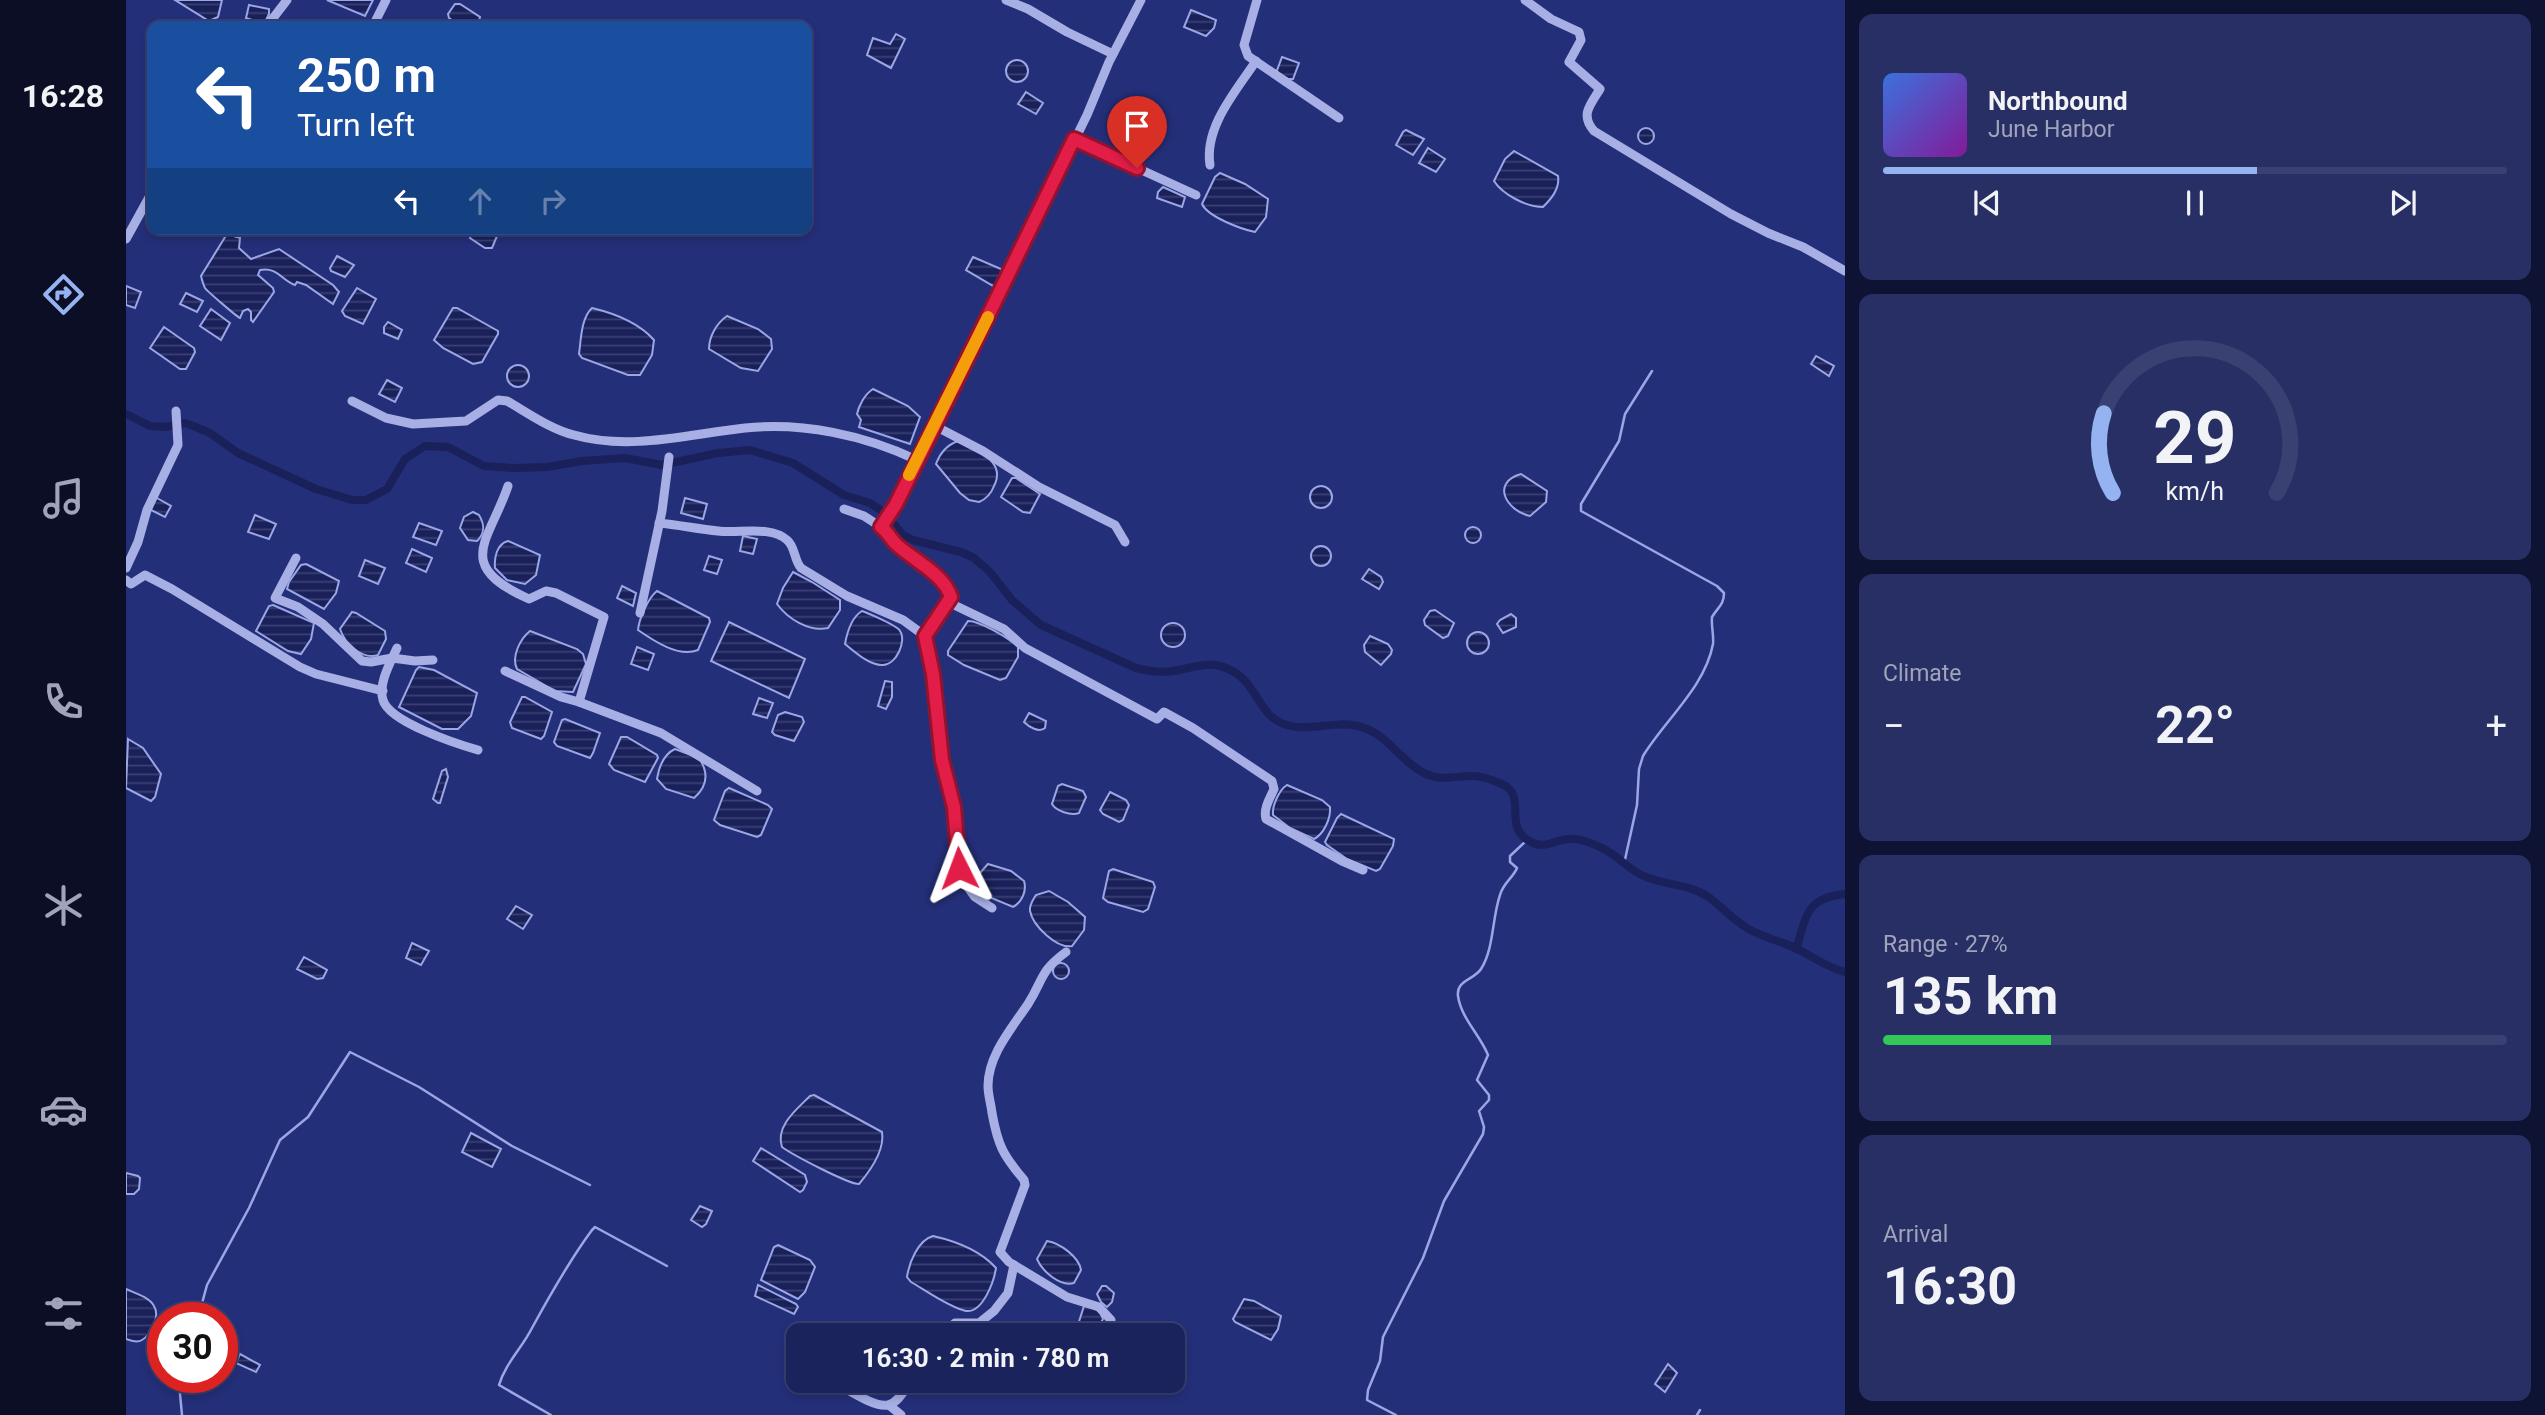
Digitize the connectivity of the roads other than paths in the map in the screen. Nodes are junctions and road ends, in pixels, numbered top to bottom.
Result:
1 (287, 0) edge
2 (386, 0) edge
3 (1006, 0) edge
4 (1141, 0) edge
5 (1256, 0) edge
6 (1526, 0) edge
7 (271, 21) edge
8 (376, 21) edge
9 (1113, 54) junction
10 (1256, 61) junction
11 (1339, 118) dead end
12 (1074, 139) junction
13 (1210, 165) dead end
14 (1196, 195) dead end
15 (147, 201) edge
16 (126, 239) edge
17 (1845, 271) edge
18 (352, 401) dead end
19 (177, 411) dead end
20 (935, 426) junction
21 (669, 457) dead end
22 (917, 460) junction
23 (508, 486) dead end
24 (844, 509) dead end
25 (659, 523) junction
26 (884, 523) junction
27 (1125, 542) dead end
28 (296, 558) dead end
29 (126, 568) edge
30 (126, 580) edge
31 (948, 602) junction
32 (640, 613) dead end
33 (925, 636) junction
34 (397, 648) dead end
35 (392, 658) junction
36 (433, 660) dead end
37 (505, 671) dead end
38 (383, 691) junction
39 (579, 702) junction
40 (478, 750) dead end
41 (757, 791) dead end
42 (1363, 870) dead end
43 (992, 908) dead end
44 (1066, 952) dead end
45 (1014, 1265) junction
46 (1111, 1320) dead end
47 (979, 1323) edge
48 (855, 1393) edge
49 (902, 1393) edge
50 (889, 1405) junction
51 (901, 1415) edge

1 - 7 street
2 - 8 street
3 - 9 street
4 - 9 street
5 - 10 street
6 - 17 street
9 - 12 street
10 - 11 street
10 - 13 street
12 - 14 street
12 - 20 street
15 - 16 street
18 - 22 street
19 - 29 street
20 - 22 street
20 - 27 street
21 - 25 street
22 - 26 street
23 - 39 street
24 - 26 street
25 - 32 street
25 - 33 street
26 - 31 street
28 - 35 street
30 - 38 street
31 - 33 street
31 - 42 street
33 - 43 street
34 - 35 street
35 - 36 street
35 - 38 street
37 - 39 street
38 - 40 street
39 - 41 street
44 - 45 street
45 - 46 street
45 - 47 street
48 - 50 street
49 - 50 street
50 - 51 street

